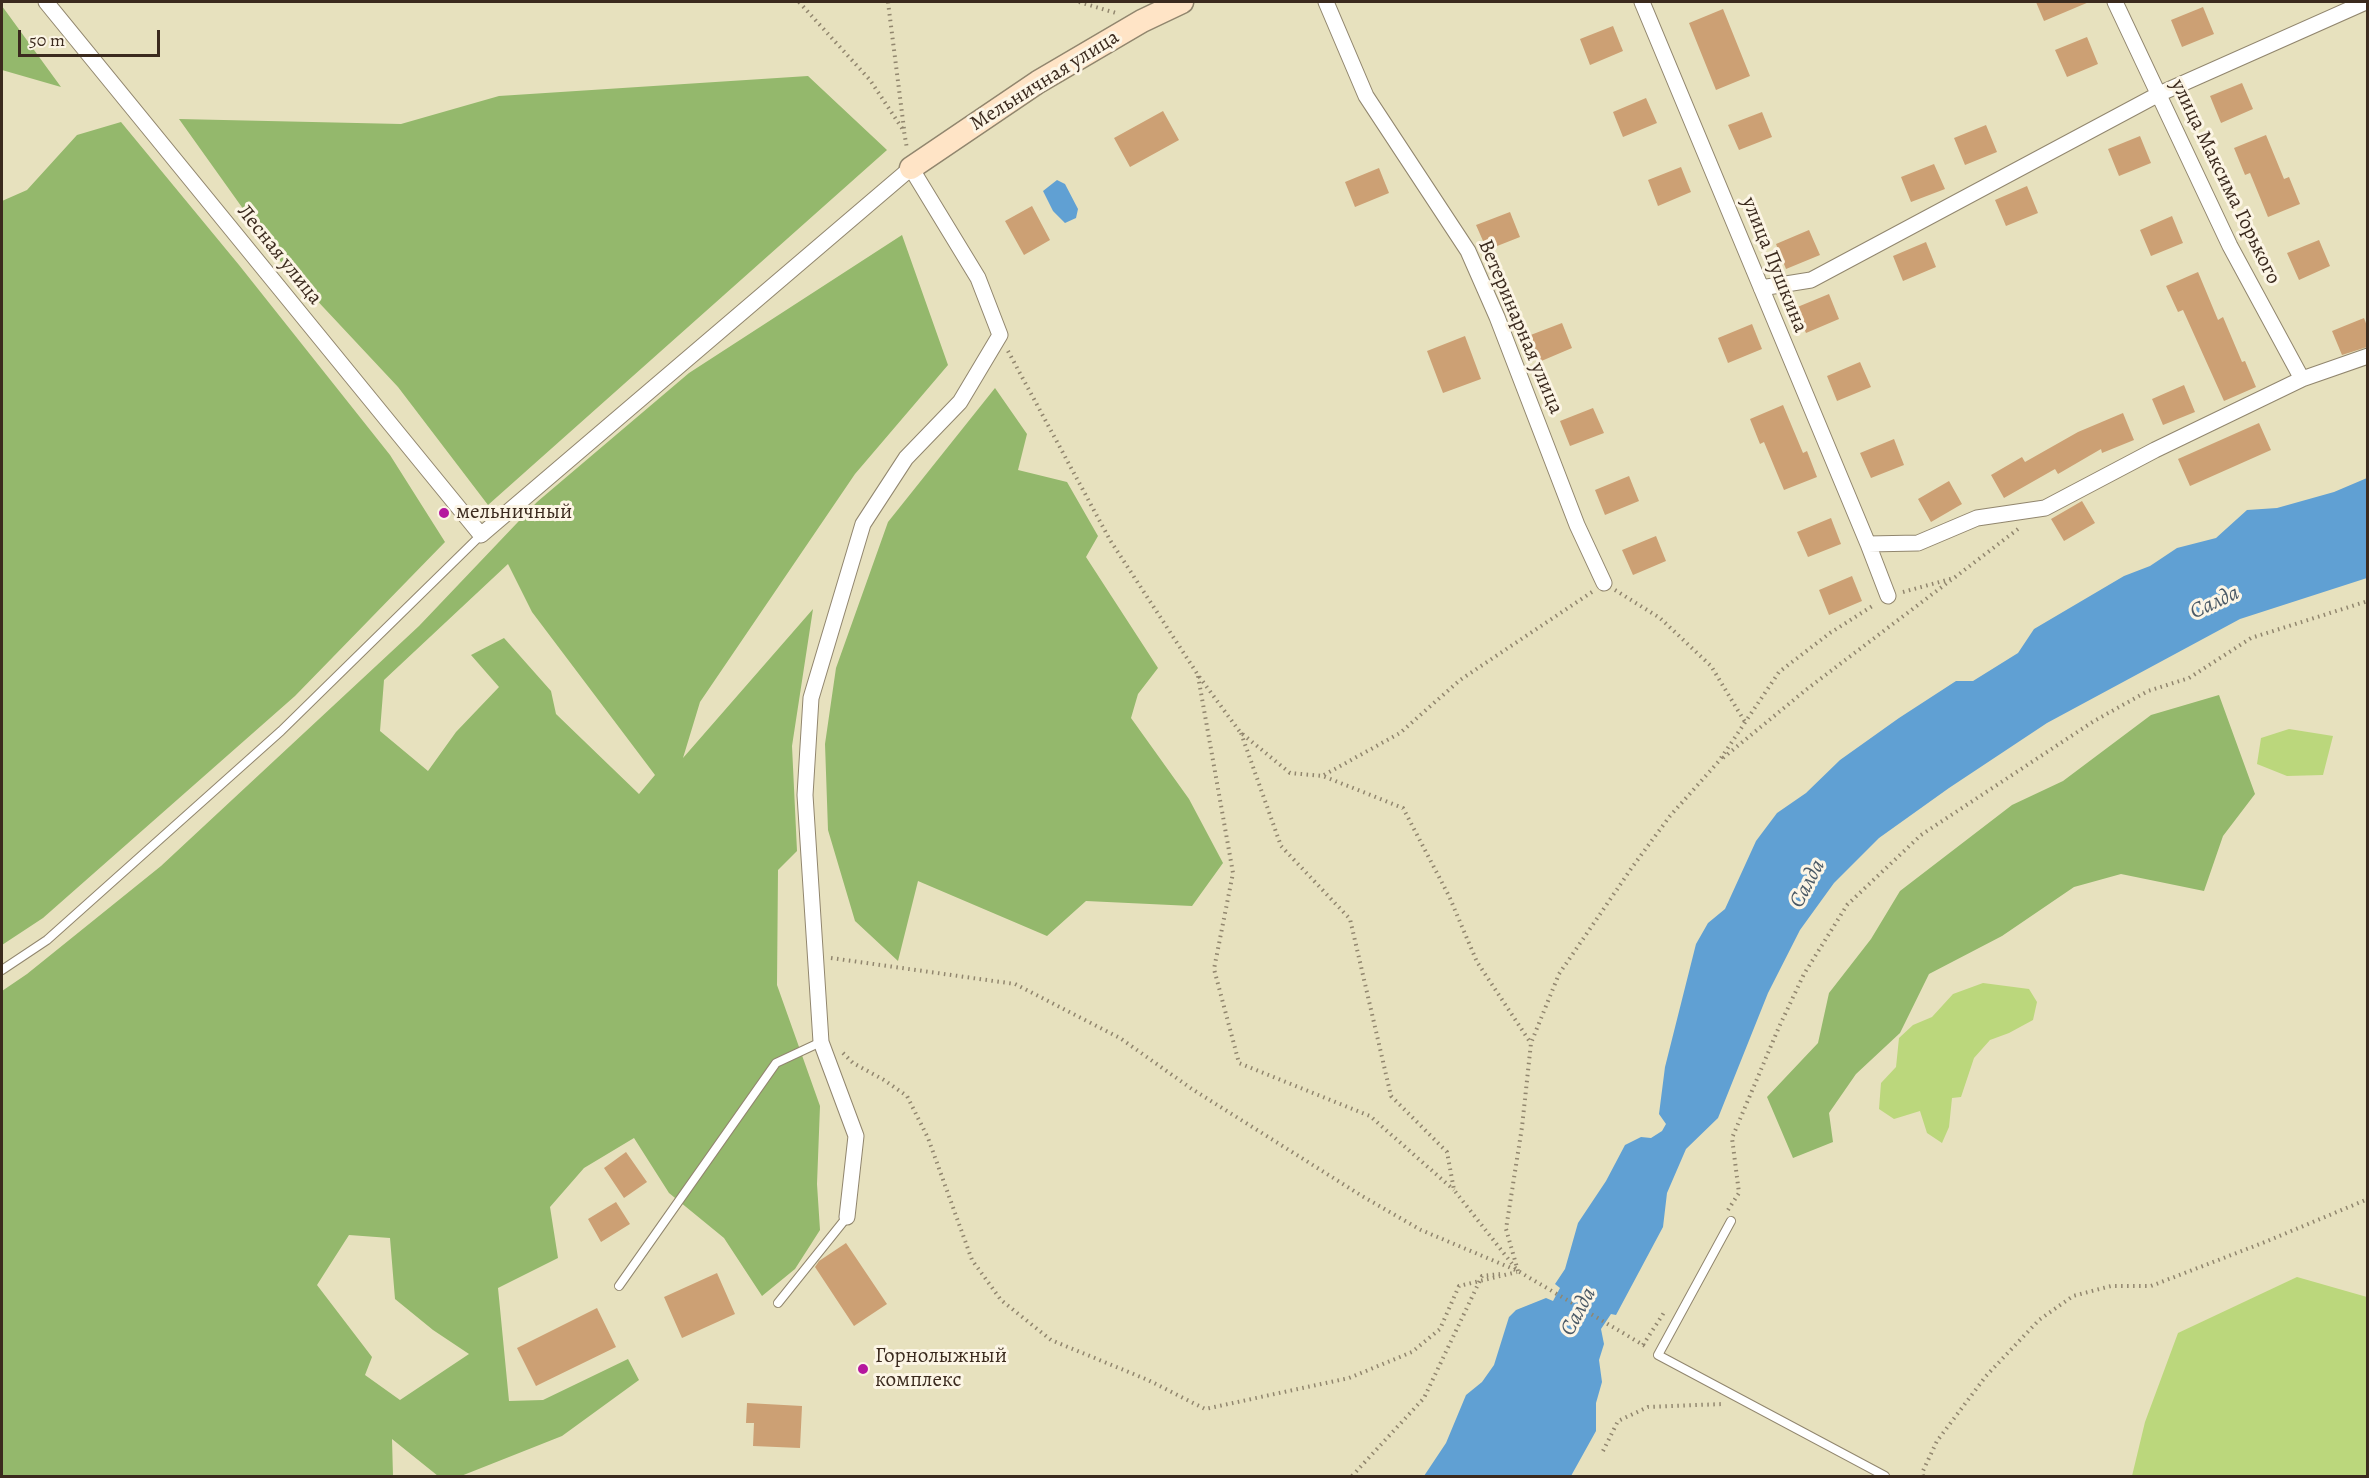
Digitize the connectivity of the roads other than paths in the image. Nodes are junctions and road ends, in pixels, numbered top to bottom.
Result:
1 (46, 2) edge
2 (1182, 2) edge
3 (1326, 2) edge
4 (1642, 2) edge
5 (2115, 2) edge
6 (2364, 2) edge
7 (2159, 94) junction
8 (911, 168) junction
9 (1761, 288) junction
10 (2367, 356) edge
11 (2302, 379) junction
12 (481, 536) junction
13 (1868, 544) junction
14 (1605, 583) road end
15 (1888, 596) road end
16 (2, 970) edge
17 (820, 1034) junction
18 (847, 1217) joint
19 (1731, 1221) dead end
20 (619, 1286) dead end
21 (778, 1303) dead end
22 (1885, 1476) edge

1 - 12 street, Лесная улица
2 - 8 street, Мельничная улица
3 - 14 street, Ветеринарная улица
4 - 9 street, улица Пушкина
5 - 7 street, улица Максима Горького
6 - 7 street
7 - 9 street
7 - 11 street, улица Максима Горького
8 - 12 street
8 - 17 street
9 - 13 street, улица Пушкина
10 - 11 street
11 - 13 street
12 - 16 lane
13 - 15 street, улица Пушкина
17 - 18 street
17 - 20 lane
18 - 21 lane
19 - 22 lane

